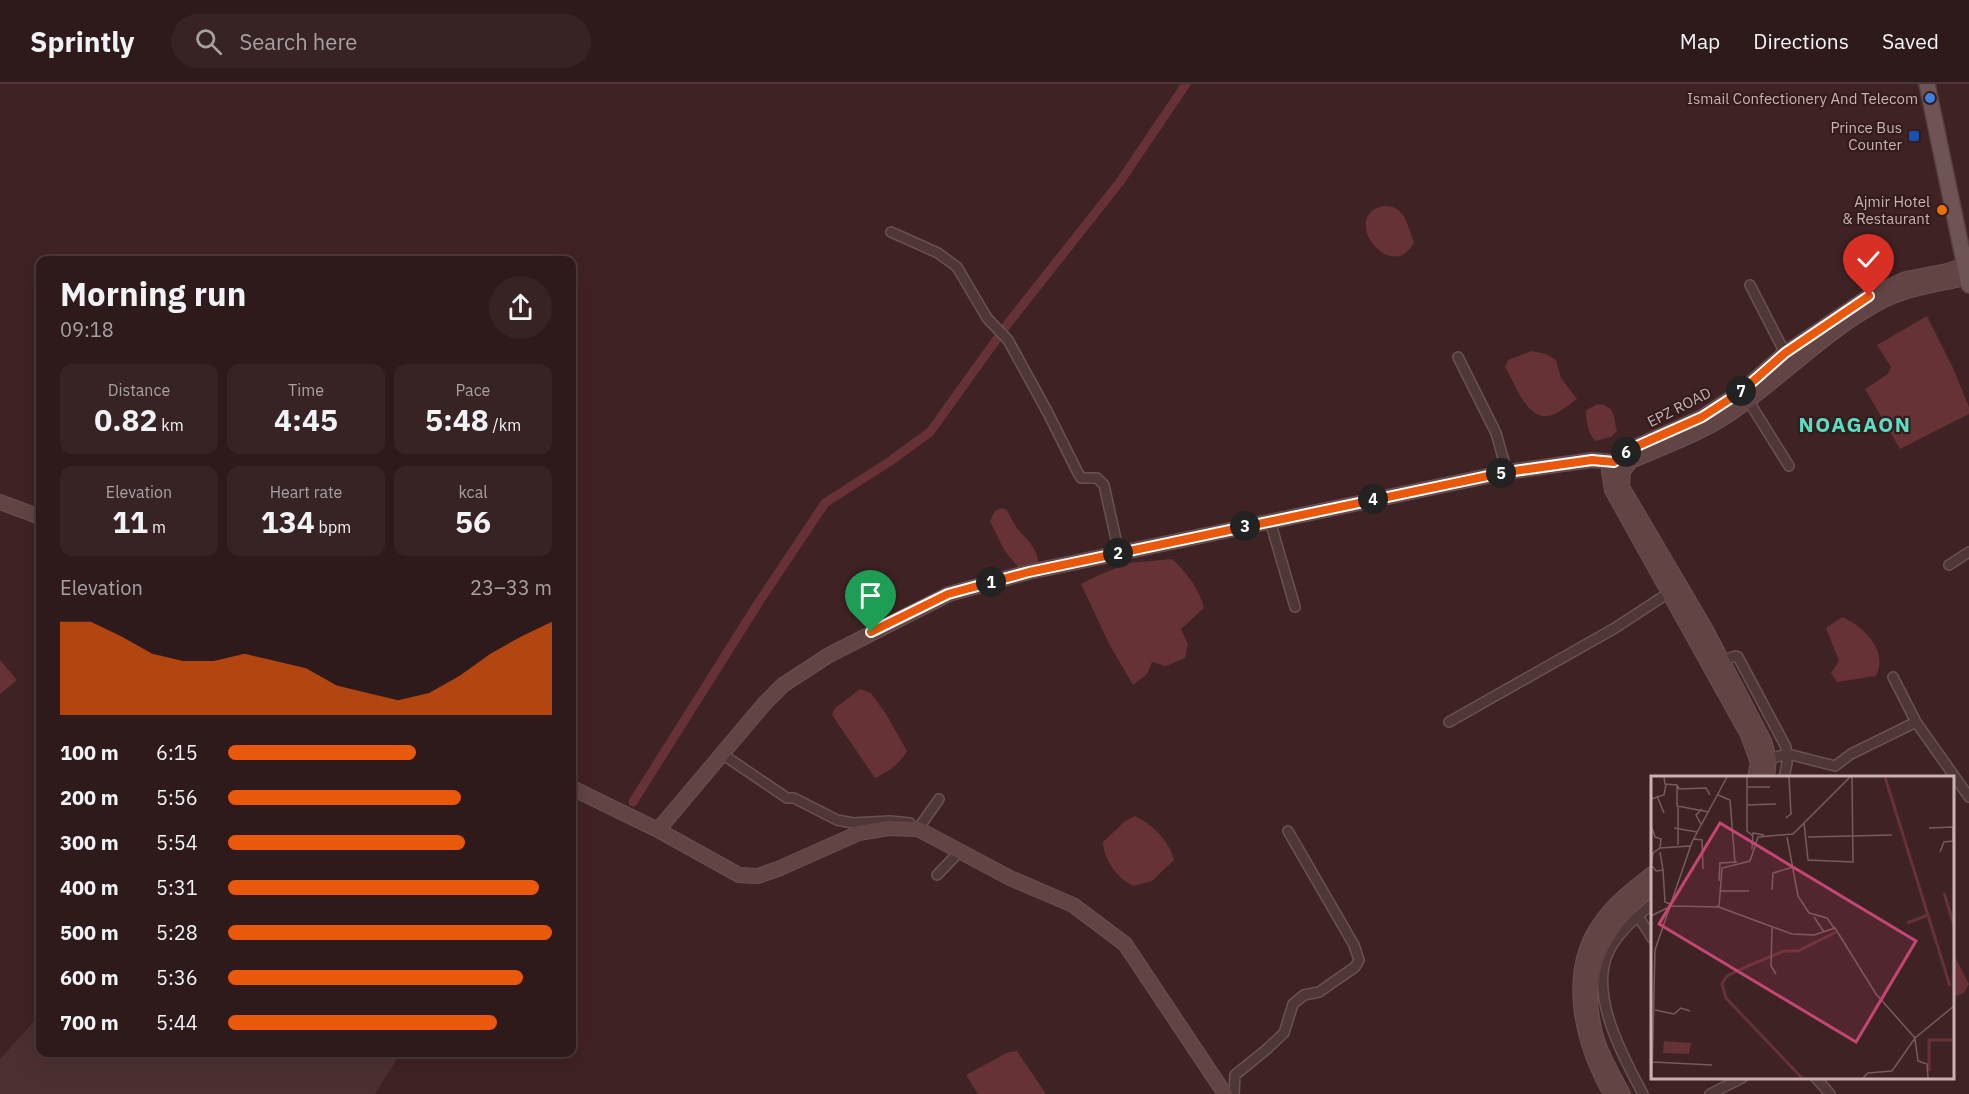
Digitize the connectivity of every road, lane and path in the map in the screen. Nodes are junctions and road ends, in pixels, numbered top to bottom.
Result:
1 (1927, 84) edge
2 (1938, 84) edge
3 (891, 232) dead end
4 (1969, 237) edge
5 (1968, 273) edge
6 (1750, 285) dead end
7 (1807, 345) junction
8 (1785, 353) junction
9 (1458, 357) dead end
10 (1745, 395) junction
11 (1620, 464) junction
12 (1789, 466) dead end
13 (1507, 472) junction
14 (0, 502) edge
15 (36, 515) edge
16 (1270, 521) junction
17 (1969, 552) edge
18 (1119, 553) junction
19 (1949, 565) dead end
20 (1670, 592) junction
21 (1295, 607) dead end
22 (1699, 631) junction
23 (1722, 661) junction
24 (1893, 677) dead end
25 (1449, 722) dead end
26 (1916, 722) junction
27 (722, 754) junction
28 (1788, 754) junction
29 (1764, 760) junction
30 (1756, 776) edge
31 (1767, 776) edge
32 (1784, 776) edge
33 (576, 790) edge
34 (1969, 797) edge
35 (939, 799) dead end
36 (920, 826) junction
37 (658, 830) junction
38 (1288, 831) dead end
39 (961, 850) junction
40 (937, 875) dead end
41 (1651, 876) edge
42 (1651, 889) edge
43 (1651, 906) edge
44 (1638, 916) junction
45 (1651, 935) edge
46 (1738, 1079) edge
47 (1818, 1079) edge
48 (1225, 1094) edge
49 (1234, 1094) edge
50 (1611, 1094) edge
51 (1623, 1094) edge
52 (1643, 1094) edge
53 (1710, 1094) edge
54 (1830, 1094) edge

1 - 5 main road
2 - 4 main road
3 - 18 street
5 - 7 main road, EPZ ROAD
6 - 8 street
7 - 8 main road, EPZ ROAD
7 - 10 main road, EPZ ROAD
8 - 10 main road, EPZ ROAD
9 - 13 street
10 - 11 main road, EPZ ROAD
10 - 12 street
11 - 13 main road
11 - 20 main road
11 - 22 main road
13 - 16 main road
14 - 15 main road
16 - 18 main road
16 - 21 street
17 - 19 street
18 - 27 main road
20 - 22 main road
20 - 25 street
22 - 23 main road
22 - 29 main road
23 - 28 street
23 - 29 main road
24 - 26 street
26 - 28 street
26 - 34 street
27 - 36 street
27 - 37 main road
28 - 29 street
28 - 32 street
29 - 30 main road
29 - 31 main road
33 - 37 main road
35 - 36 street
36 - 37 main road
36 - 39 main road
38 - 49 street
39 - 40 street
39 - 48 main road
41 - 50 main road
42 - 51 main road
43 - 44 street
44 - 45 street
44 - 52 street
46 - 53 street
47 - 54 street

